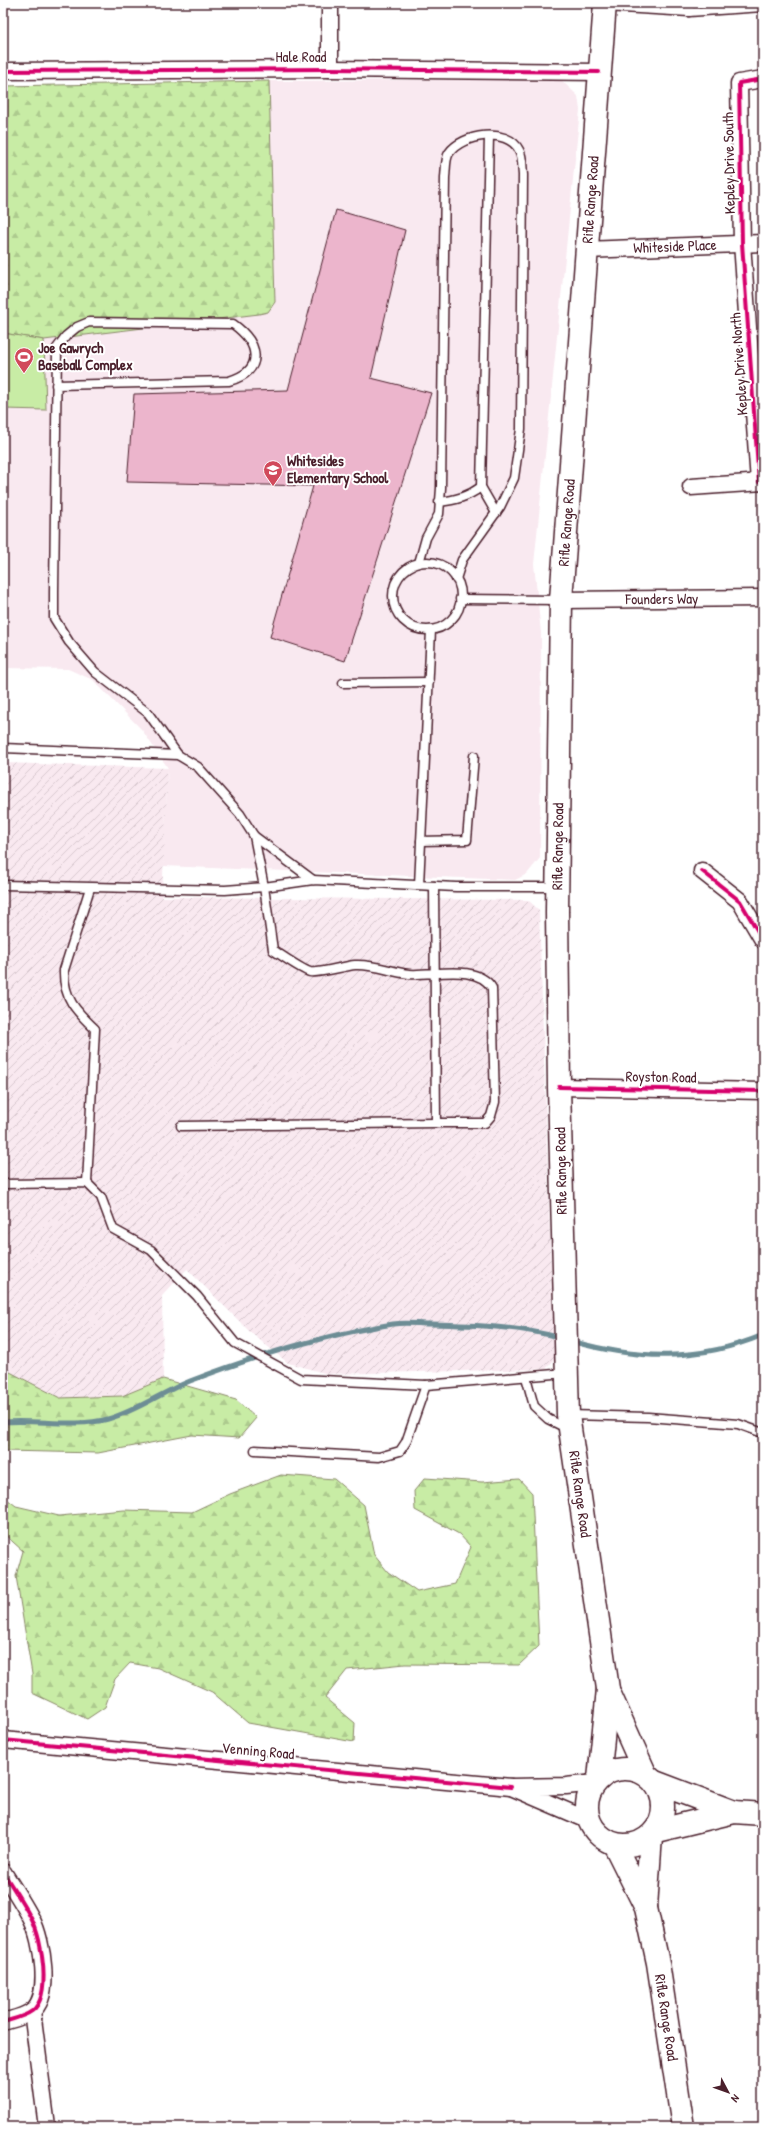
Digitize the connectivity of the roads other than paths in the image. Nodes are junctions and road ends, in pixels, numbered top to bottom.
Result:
1 (330, 3) edge
2 (689, 3) edge
3 (605, 5) edge
4 (763, 7) edge
5 (689, 12) junction
6 (330, 69) junction
7 (3, 71) edge
8 (599, 72) junction
9 (763, 79) edge
10 (489, 136) junction
11 (742, 243) junction
12 (763, 243) edge
13 (586, 250) junction
14 (56, 385) junction
15 (761, 482) edge
16 (481, 487) junction
17 (691, 487) dead end
18 (439, 502) junction
19 (496, 513) junction
20 (419, 563) junction
21 (456, 579) junction
22 (763, 598) edge
23 (460, 599) junction
24 (561, 600) junction
25 (431, 630) junction
26 (429, 682) junction
27 (343, 683) dead end
28 (3, 748) edge
29 (178, 755) junction
30 (474, 756) dead end
31 (254, 836) junction
32 (421, 841) junction
33 (702, 871) dead end
34 (313, 880) junction
35 (3, 885) edge
36 (419, 885) junction
37 (434, 886) junction
38 (264, 887) junction
39 (557, 887) junction
40 (90, 888) junction
41 (763, 940) edge
42 (435, 972) junction
43 (559, 1088) junction
44 (763, 1091) edge
45 (436, 1124) junction
46 (180, 1126) dead end
47 (87, 1183) junction
48 (3, 1184) edge
49 (566, 1372) junction
50 (526, 1377) junction
51 (426, 1385) junction
52 (569, 1423) junction
53 (763, 1433) edge
54 (255, 1450) dead end
55 (608, 1690) junction
56 (3, 1740) edge
57 (650, 1777) junction
58 (597, 1781) junction
59 (511, 1786) junction
60 (734, 1812) junction
61 (763, 1814) edge
62 (590, 1821) junction
63 (653, 1833) junction
64 (614, 1844) junction
65 (3, 1872) edge
66 (646, 1908) junction
67 (32, 2011) junction
68 (3, 2022) edge
69 (47, 2127) edge
70 (683, 2127) edge

1 - 6 street
2 - 5 lane
3 - 5 lane
3 - 8 main road, Rifle Range Road
4 - 5 lane
6 - 7 street, Hale Road
6 - 8 street, Hale Road
8 - 13 main road, Rifle Range Road
9 - 11 street, Kepley Drive South
10 - 16 lane
10 - 18 lane
10 - 19 lane
11 - 12 street, Whiteside Place
11 - 13 street, Whiteside Place
11 - 15 street, Kepley Drive North
13 - 24 main road, Rifle Range Road
14 - 14 lane
14 - 29 lane
15 - 17 street
16 - 18 lane
16 - 19 lane
18 - 20 lane
19 - 21 lane
20 - 21 lane
20 - 25 lane
21 - 23 lane
22 - 24 street, Founders Way
23 - 24 lane
23 - 25 lane
24 - 39 main road, Rifle Range Road
25 - 26 lane
26 - 27 lane
26 - 32 lane
28 - 29 lane
29 - 31 lane
30 - 32 lane
31 - 34 lane
31 - 38 lane
32 - 36 lane
33 - 41 street
34 - 36 lane
34 - 38 lane
35 - 40 lane
36 - 37 lane
37 - 39 lane
37 - 42 lane
38 - 40 lane
38 - 42 lane
39 - 43 main road, Rifle Range Road
40 - 47 lane
42 - 45 lane
42 - 45 lane
43 - 44 street, Royston Road
43 - 49 main road, Rifle Range Road
45 - 46 lane
47 - 48 lane
47 - 51 lane
49 - 50 lane
49 - 52 main road, Rifle Range Road
50 - 51 lane
50 - 52 lane
51 - 54 lane
52 - 53 lane
52 - 55 main road, Rifle Range Road
55 - 57 main road, Rifle Range Road
55 - 58 main road, Rifle Range Road
56 - 59 street, Venning Road
57 - 58 main road
57 - 60 main road
57 - 63 main road
58 - 59 street, Venning Road
58 - 62 main road
59 - 62 street, Venning Road
60 - 61 main road
60 - 63 main road
62 - 64 main road
63 - 64 main road
63 - 66 main road, Rifle Range Road
64 - 66 main road, Rifle Range Road
65 - 67 street
66 - 70 main road, Rifle Range Road
67 - 68 street
67 - 69 street

